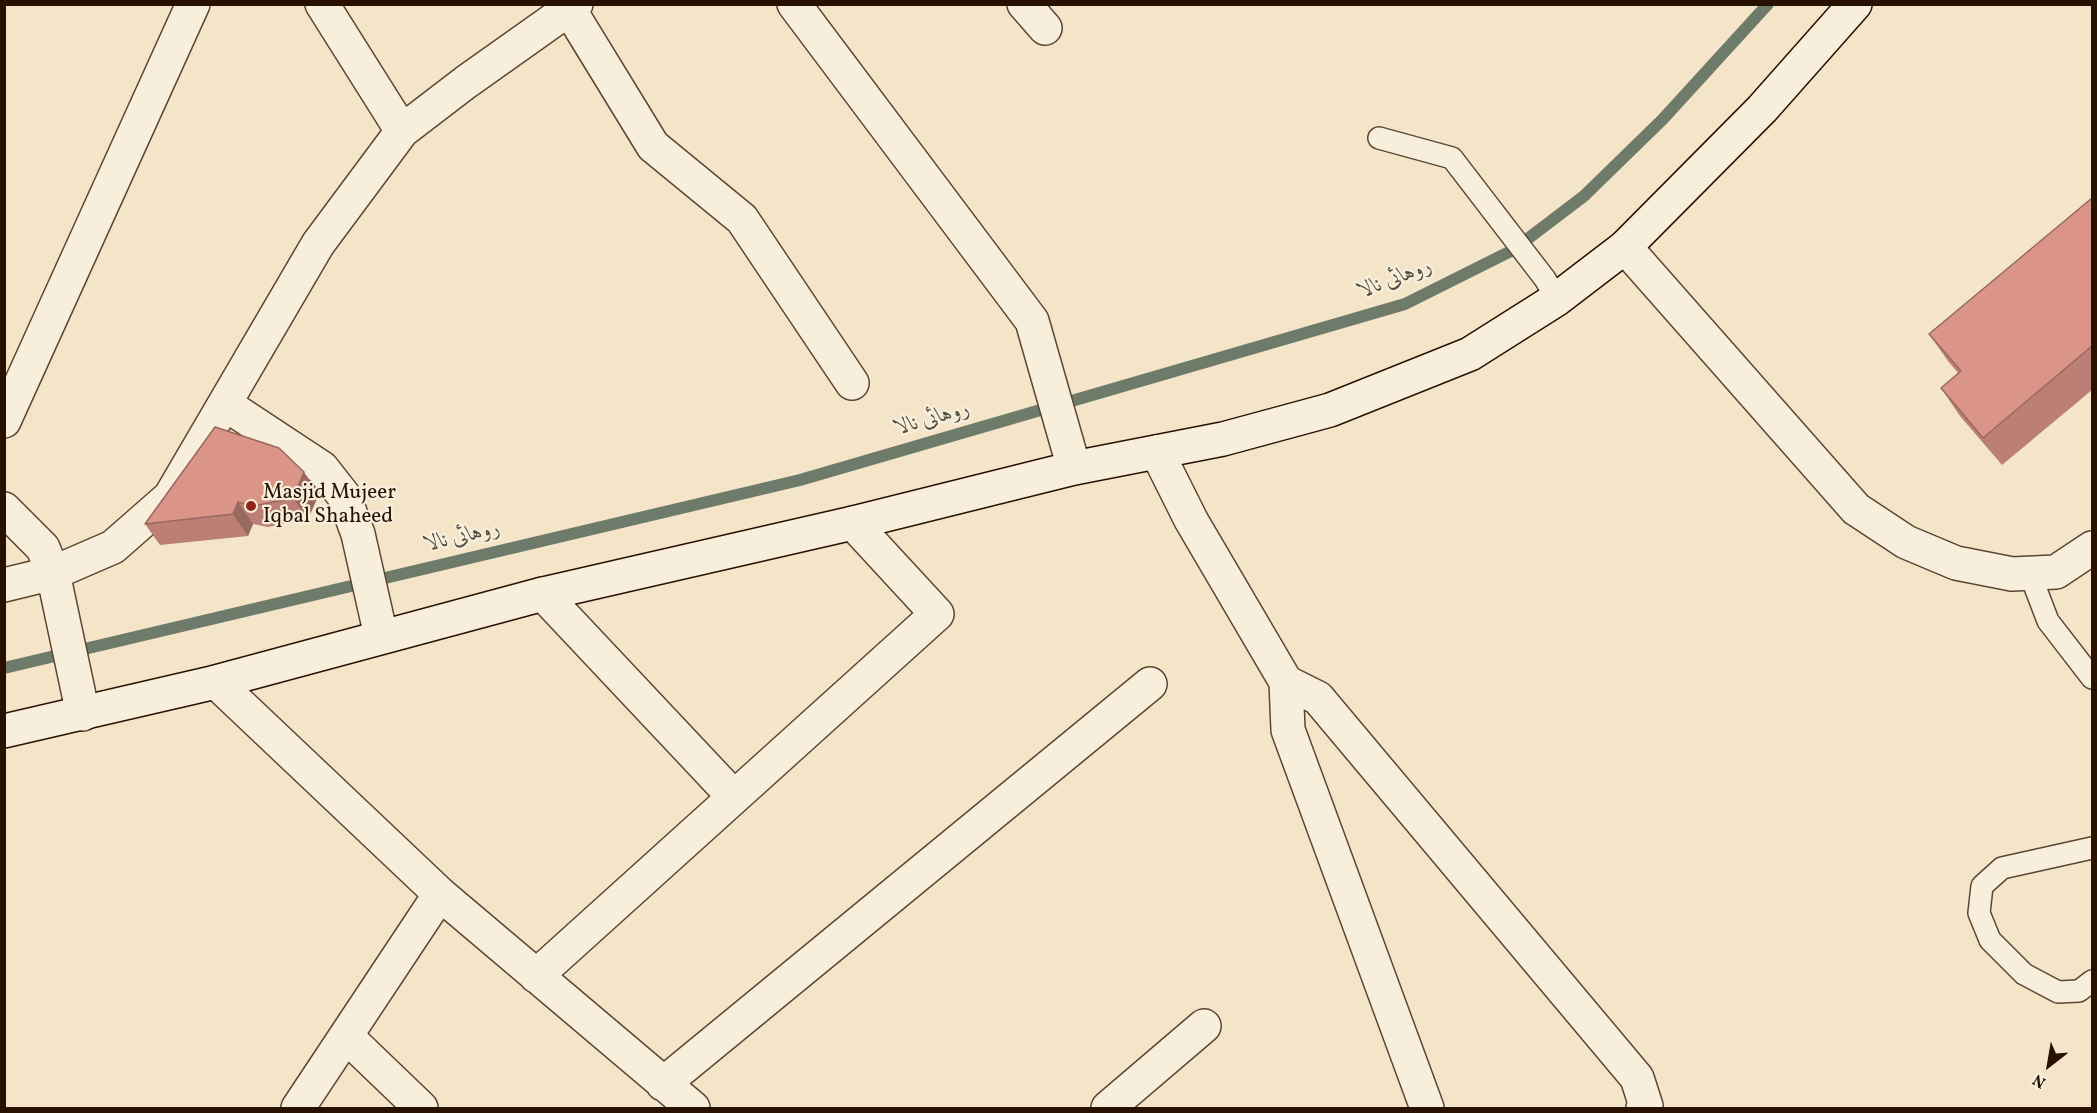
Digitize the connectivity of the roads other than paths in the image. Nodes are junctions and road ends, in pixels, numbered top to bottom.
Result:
1 (193, 4) edge
2 (322, 4) edge
3 (794, 4) edge
4 (1855, 4) edge
5 (571, 6) edge
6 (402, 131) junction
7 (1379, 138) dead end
8 (1625, 247) junction
9 (1551, 289) junction
10 (852, 383) dead end
11 (225, 404) junction
12 (4, 421) edge
13 (1157, 452) junction
14 (1070, 453) junction
15 (4, 509) edge
16 (853, 523) junction
17 (2092, 548) edge
18 (2030, 573) junction
19 (55, 579) junction
20 (4, 585) edge
21 (543, 594) junction
22 (379, 624) junction
23 (2092, 678) edge
24 (216, 682) junction
25 (1286, 682) junction
26 (1150, 684) dead end
27 (82, 706) junction
28 (4, 731) edge
29 (734, 797) junction
30 (2092, 848) edge
31 (440, 894) junction
32 (536, 976) junction
33 (2092, 981) edge
34 (1204, 1026) dead end
35 (346, 1036) junction
36 (663, 1084) junction
37 (298, 1108) edge
38 (421, 1108) edge
39 (693, 1108) edge
40 (1108, 1108) edge
41 (1427, 1108) edge
42 (1647, 1108) edge

1 - 12 street
2 - 6 street
3 - 14 street
4 - 8 street
5 - 6 street
5 - 10 street
6 - 11 street
7 - 9 lane
8 - 9 street
8 - 18 street
9 - 13 street
11 - 19 street
11 - 22 street
13 - 14 street
13 - 25 street
14 - 16 street
15 - 19 street
16 - 21 street
16 - 29 street
17 - 18 street
18 - 23 lane
19 - 20 street
19 - 27 street
21 - 22 street
21 - 29 street
22 - 24 street
24 - 27 street
24 - 31 street
25 - 41 street
25 - 42 street
26 - 36 street
27 - 28 street
29 - 32 street
30 - 33 lane
31 - 32 street
31 - 35 street
32 - 36 street
34 - 40 street
35 - 37 street
35 - 38 street
36 - 39 street

